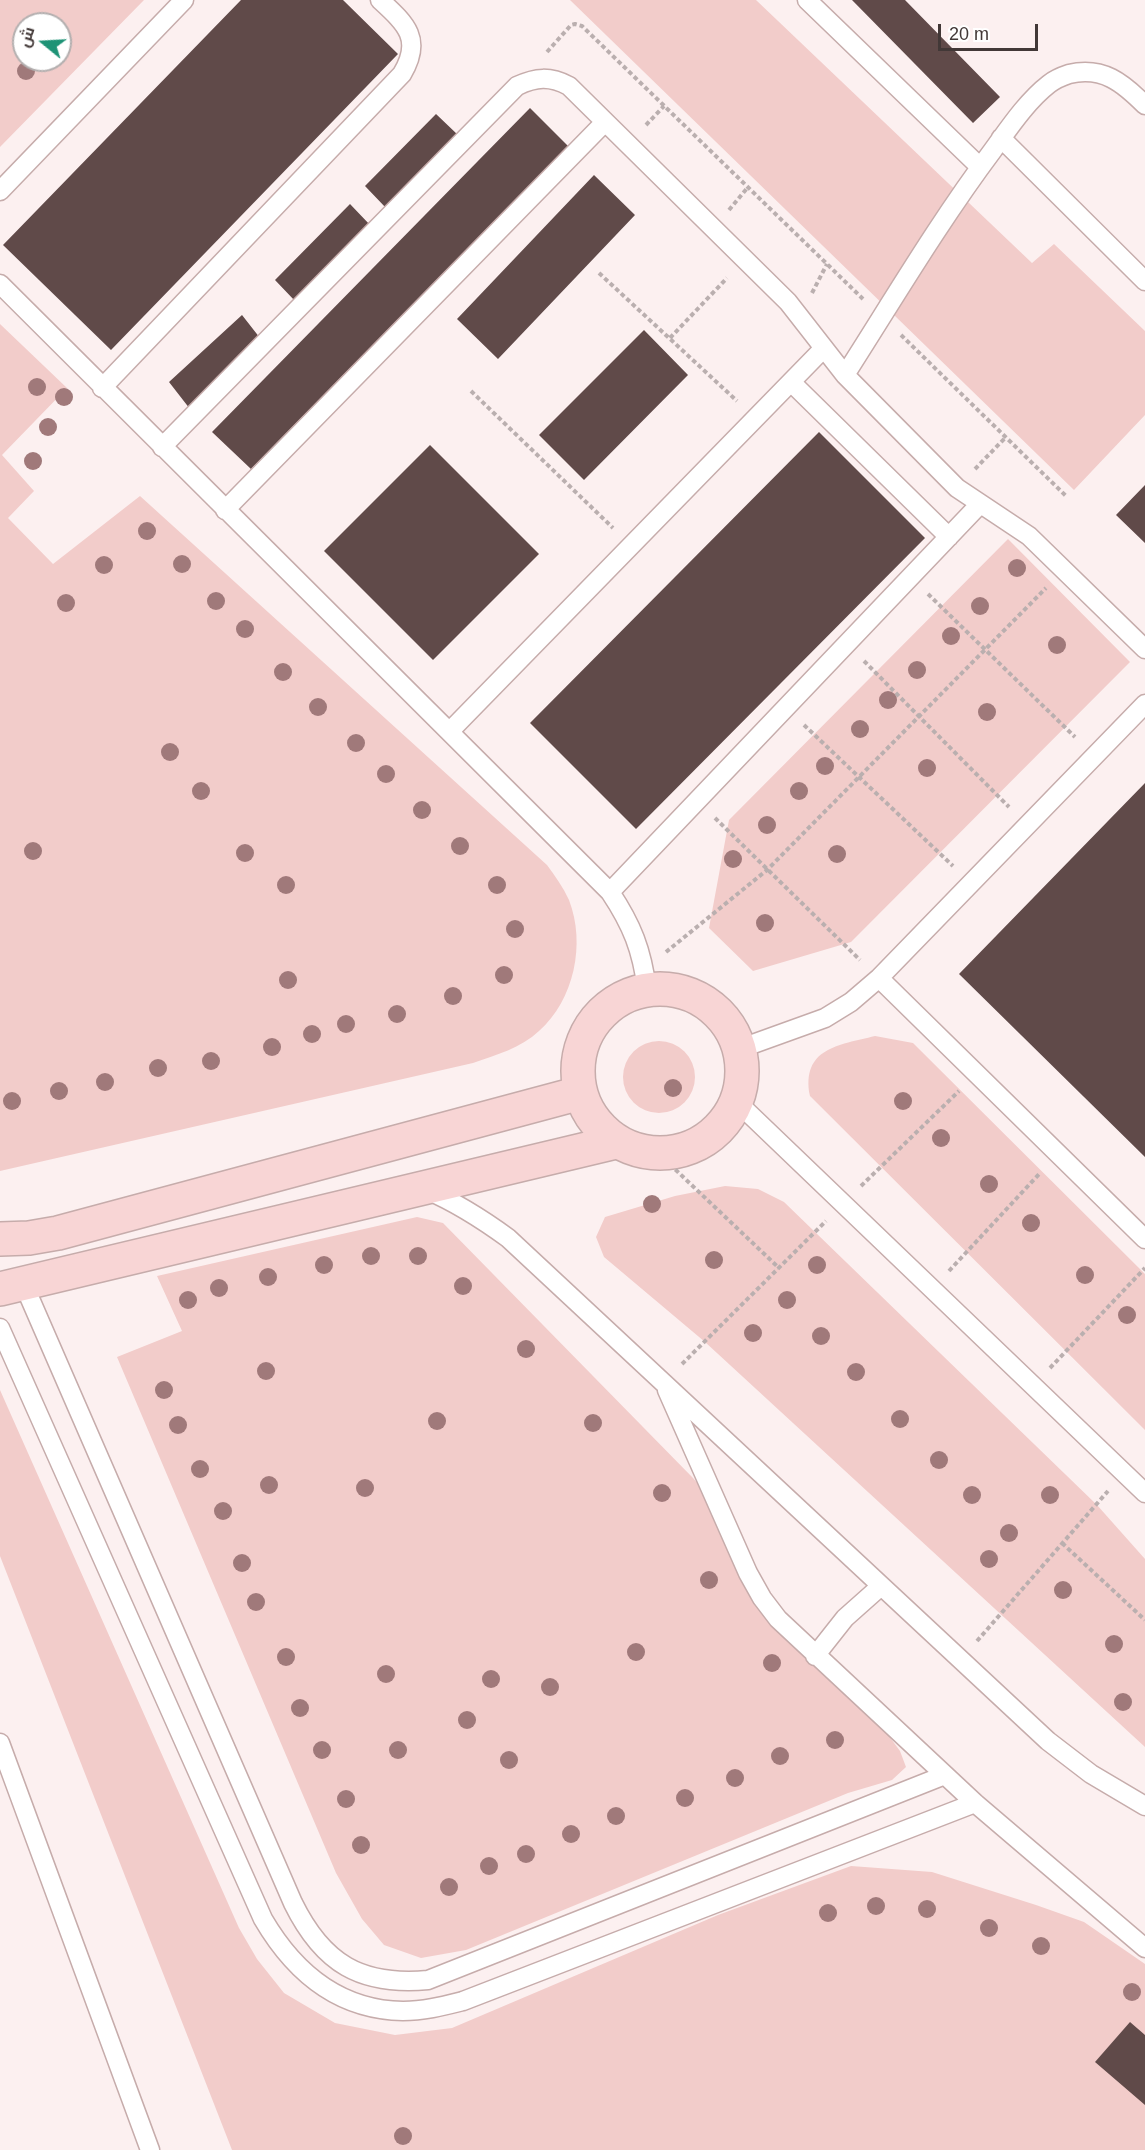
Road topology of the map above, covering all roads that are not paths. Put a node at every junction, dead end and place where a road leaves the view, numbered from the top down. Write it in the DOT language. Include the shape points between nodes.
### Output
graph roads {
  1 [pos="184,0"];
  2 [pos="380,0"];
  3 [pos="807,0"];
  4 [pos="1145,105"];
  5 [pos="605,122"];
  6 [pos="1001,138"];
  7 [pos="980,167"];
  8 [pos="0,191"];
  9 [pos="1145,280"];
  10 [pos="0,284"];
  11 [pos="823,349"];
  12 [pos="845,375"];
  13 [pos="791,382"];
  14 [pos="102,388"];
  15 [pos="162,447"];
  16 [pos="980,504"];
  17 [pos="225,510"];
  18 [pos="949,537"];
  19 [pos="1145,649"];
  20 [pos="1145,704"];
  21 [pos="450,731"];
  22 [pos="610,892"];
  23 [pos="879,978"];
  24 [pos="646,980"];
  25 [pos="739,1049"];
  26 [pos="580,1093"];
  27 [pos="736,1101"];
  28 [pos="616,1142"];
  29 [pos="423,1188"];
  30 [pos="0,1239"];
  31 [pos="1145,1239"];
  32 [pos="12,1287"];
  33 [pos="0,1328"];
  34 [pos="663,1383"];
  35 [pos="1145,1493"];
  36 [pos="881,1586"];
  37 [pos="815,1656"];
  38 [pos="0,1743"];
  39 [pos="945,1775"];
  40 [pos="1143,1802"];
  41 [pos="975,1803"];
  42 [pos="1145,1948"];
  43 [pos="361,1974"];
  44 [pos="344,1998"];
  45 [pos="150,2150"];
  1 -- 8 [label="lane"];
  2 -- 14 [label="lane" via="409,31 410,61 402,74"];
  3 -- 7 [label="lane"];
  4 -- 6 [label="lane" via="1125,85 1107,75 1068,74 1035,97"];
  5 -- 11 [label="lane" via="800,316"];
  5 -- 15 [label="lane" via="569,86 557,80 543,78 517,86"];
  5 -- 17 [label="lane"];
  6 -- 7 [label="lane"];
  6 -- 9 [label="lane"];
  7 -- 12 [label="lane"];
  10 -- 14 [label="lane"];
  11 -- 12 [label="lane"];
  11 -- 13 [label="lane"];
  12 -- 16 [label="lane" via="957,489"];
  13 -- 18 [label="lane"];
  13 -- 21 [label="lane"];
  14 -- 15 [label="lane"];
  15 -- 17 [label="lane"];
  16 -- 18 [label="lane"];
  16 -- 19 [label="lane" via="1029,536"];
  17 -- 21 [label="lane"];
  18 -- 22 [label="lane"];
  20 -- 23 [label="lane"];
  21 -- 22 [label="lane"];
  22 -- 24 [label="lane" via="638,942"];
  23 -- 25 [label="lane" via="825,1018"];
  23 -- 31 [label="lane"];
  24 -- 25 [label="street" via="705,1001 720,1014"];
  24 -- 26 [label="street" via="605,1009 590,1026 577,1070"];
  25 -- 27 [label="street" via="742,1067"];
  26 -- 28 [label="street" via="588,1112"];
  26 -- 30 [label="street" via="58,1233"];
  27 -- 28 [label="street" via="724,1123 705,1140 684,1150 659,1154 637,1151"];
  27 -- 35 [label="lane"];
  28 -- 29 [label="street"];
  29 -- 32 [label="street"];
  29 -- 34 [label="lane" via="453,1201 508,1238"];
  32 -- 43 [label="lane" via="292,1903 319,1946"];
  33 -- 44 [label="lane" via="263,1920 297,1967"];
  34 -- 36 [label="lane"];
  34 -- 37 [label="lane" via="748,1573 778,1619"];
  36 -- 37 [label="lane" via="845,1618"];
  36 -- 40 [label="lane" via="1048,1741 1091,1774"];
  37 -- 39 [label="lane"];
  38 -- 45 [label="lane"];
  39 -- 41 [label="lane"];
  39 -- 43 [label="lane" via="428,1980 405,1982"];
  41 -- 42 [label="lane"];
  41 -- 44 [label="lane" via="462,2001 403,2011"];
  43 -- 44 [label="lane"];
}
